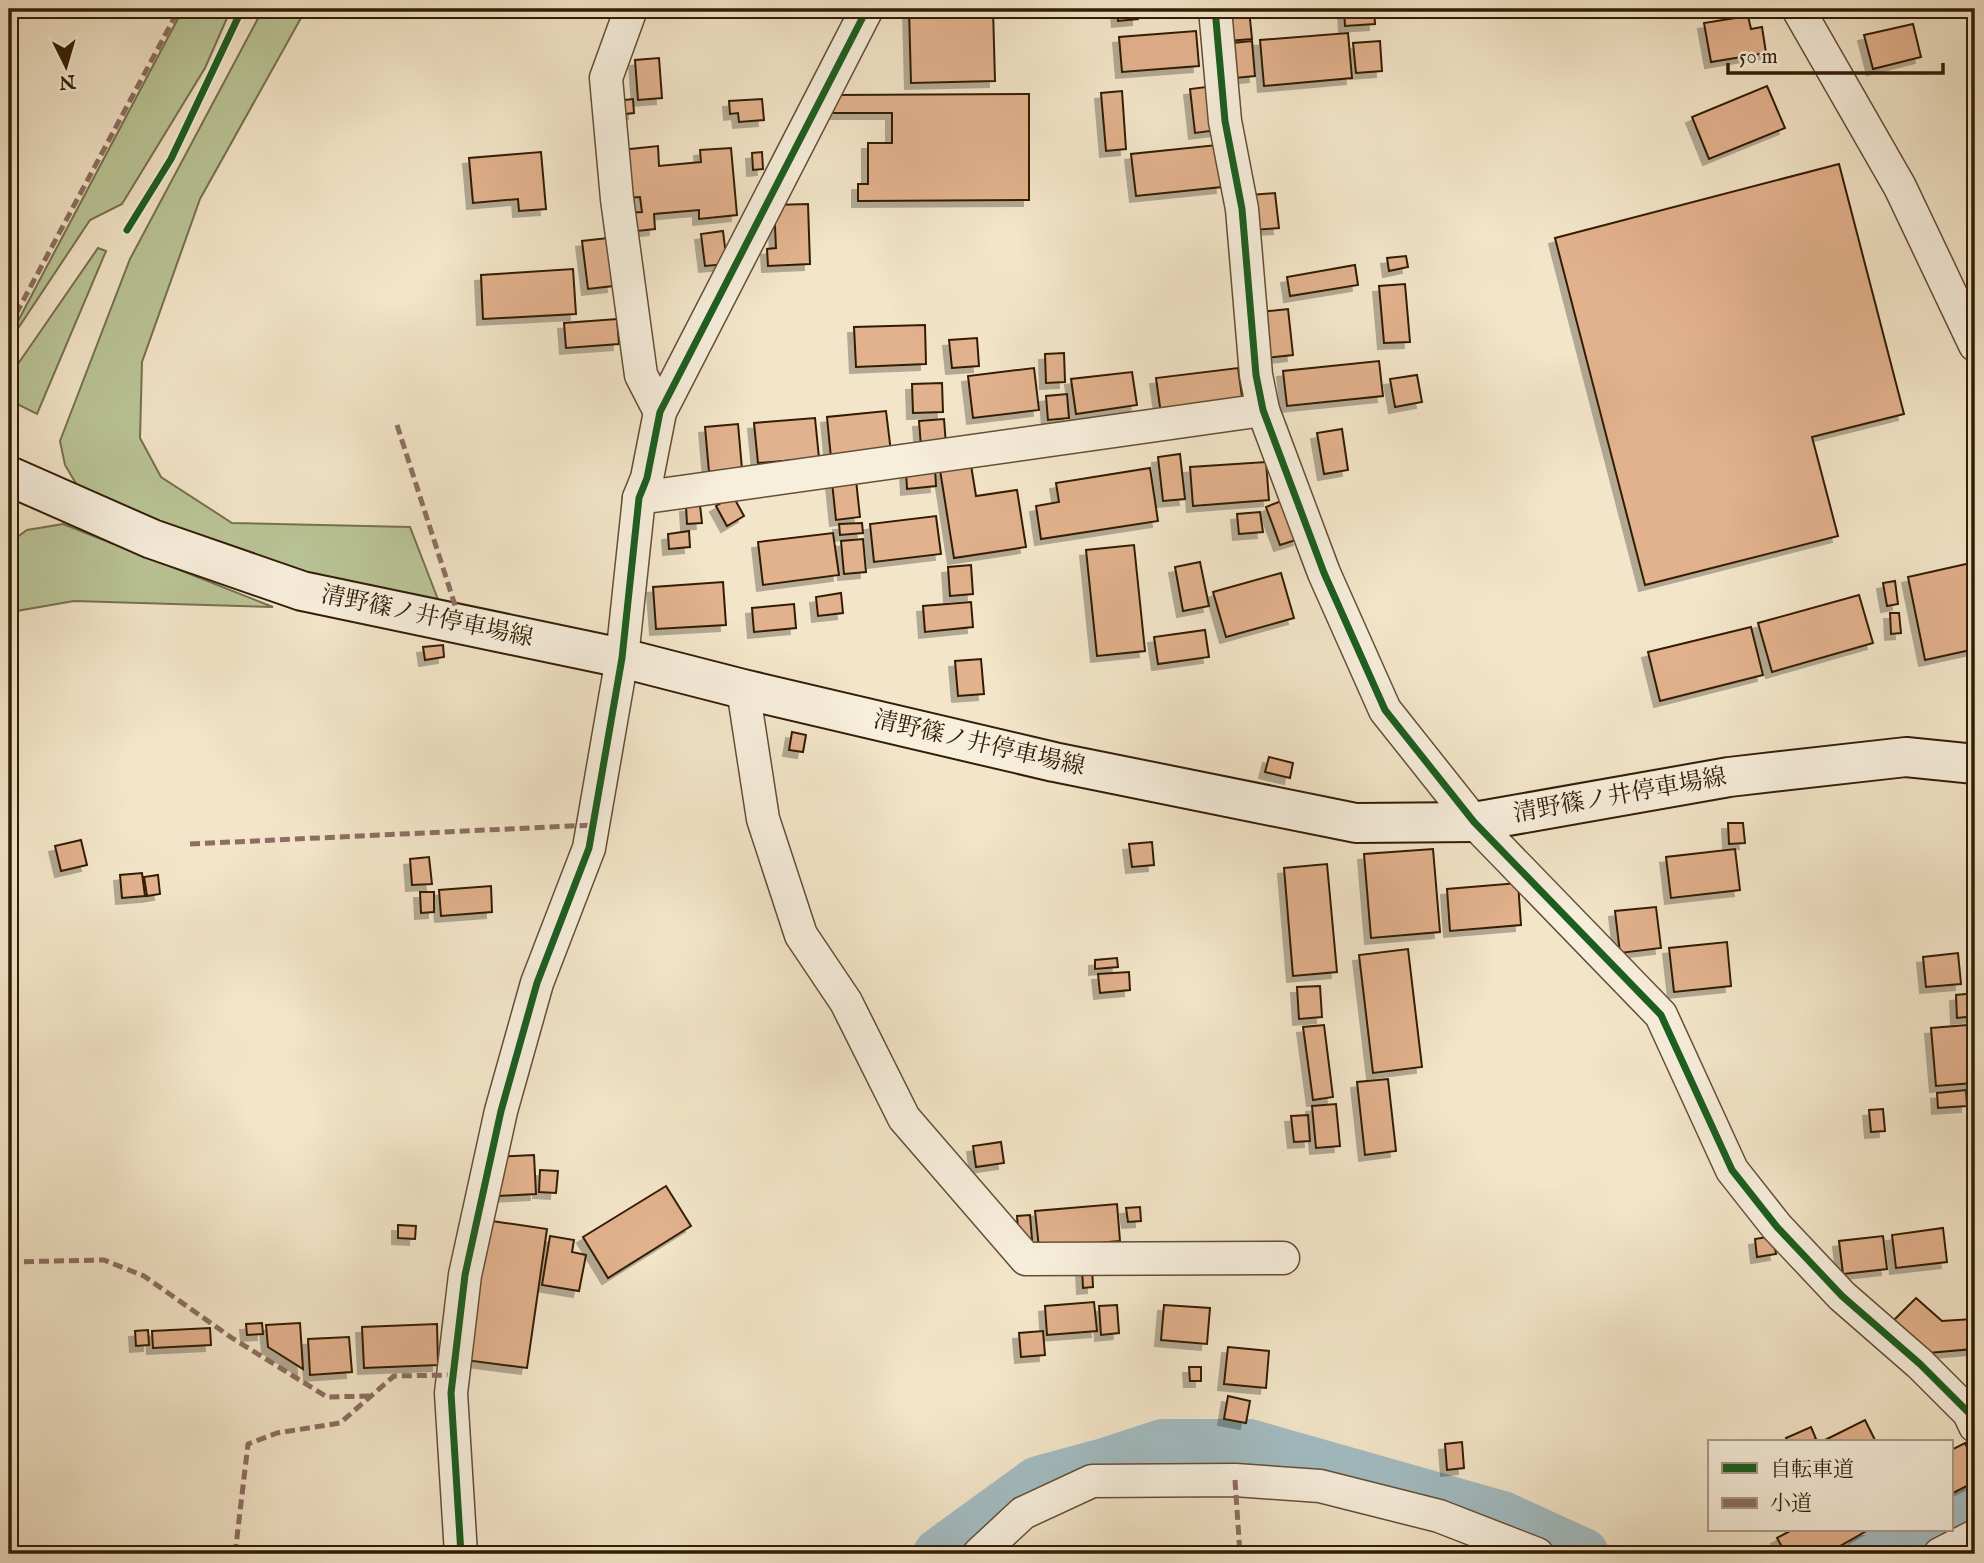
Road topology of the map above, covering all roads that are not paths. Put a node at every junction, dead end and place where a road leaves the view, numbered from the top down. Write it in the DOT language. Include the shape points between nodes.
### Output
graph roads {
  1 [pos="631,9"];
  2 [pos="867,9"];
  3 [pos="1215,9"];
  4 [pos="1798,9"];
  5 [pos="1975,345"];
  6 [pos="1263,410"];
  7 [pos="660,412"];
  8 [pos="9,476"];
  9 [pos="639,498"];
  10 [pos="622,658"];
  11 [pos="743,689"];
  12 [pos="1975,764"];
  13 [pos="1474,822"];
  14 [pos="1283,1258"];
  15 [pos="1973,1411"];
  16 [pos="1975,1536"];
  17 [pos="461,1554"];
  18 [pos="979,1554"];
  19 [pos="1537,1554"];
  20 [pos="1940,1554"];
  1 -- 7 [label="street" via="606,78 640,375"];
  2 -- 7 [label="street"];
  3 -- 6 [label="street"];
  4 -- 5 [label="street" via="1900,187"];
  6 -- 9 [label="street"];
  6 -- 13 [label="street" via="1324,573 1385,710"];
  7 -- 9 [label="street"];
  8 -- 10 [label="main road, 清野篠ノ井停車場線" via="152,539 302,591"];
  9 -- 10 [label="street"];
  10 -- 11 [label="main road, 清野篠ノ井停車場線"];
  10 -- 17 [label="street" via="589,848 537,983 501,1111 465,1275 451,1393"];
  11 -- 13 [label="main road, 清野篠ノ井停車場線" via="1054,762 1356,823"];
  11 -- 14 [label="street" via="763,819 801,935 846,1002 904,1118 1026,1259"];
  12 -- 13 [label="main road, 清野篠ノ井停車場線" via="1906,757 1729,777"];
  13 -- 15 [label="street" via="1661,1016 1732,1170 1777,1227 1843,1296"];
  16 -- 20 [label="street"];
  18 -- 19 [label="street" via="1023,1513 1092,1481 1235,1480 1320,1486 1439,1516"];
}
